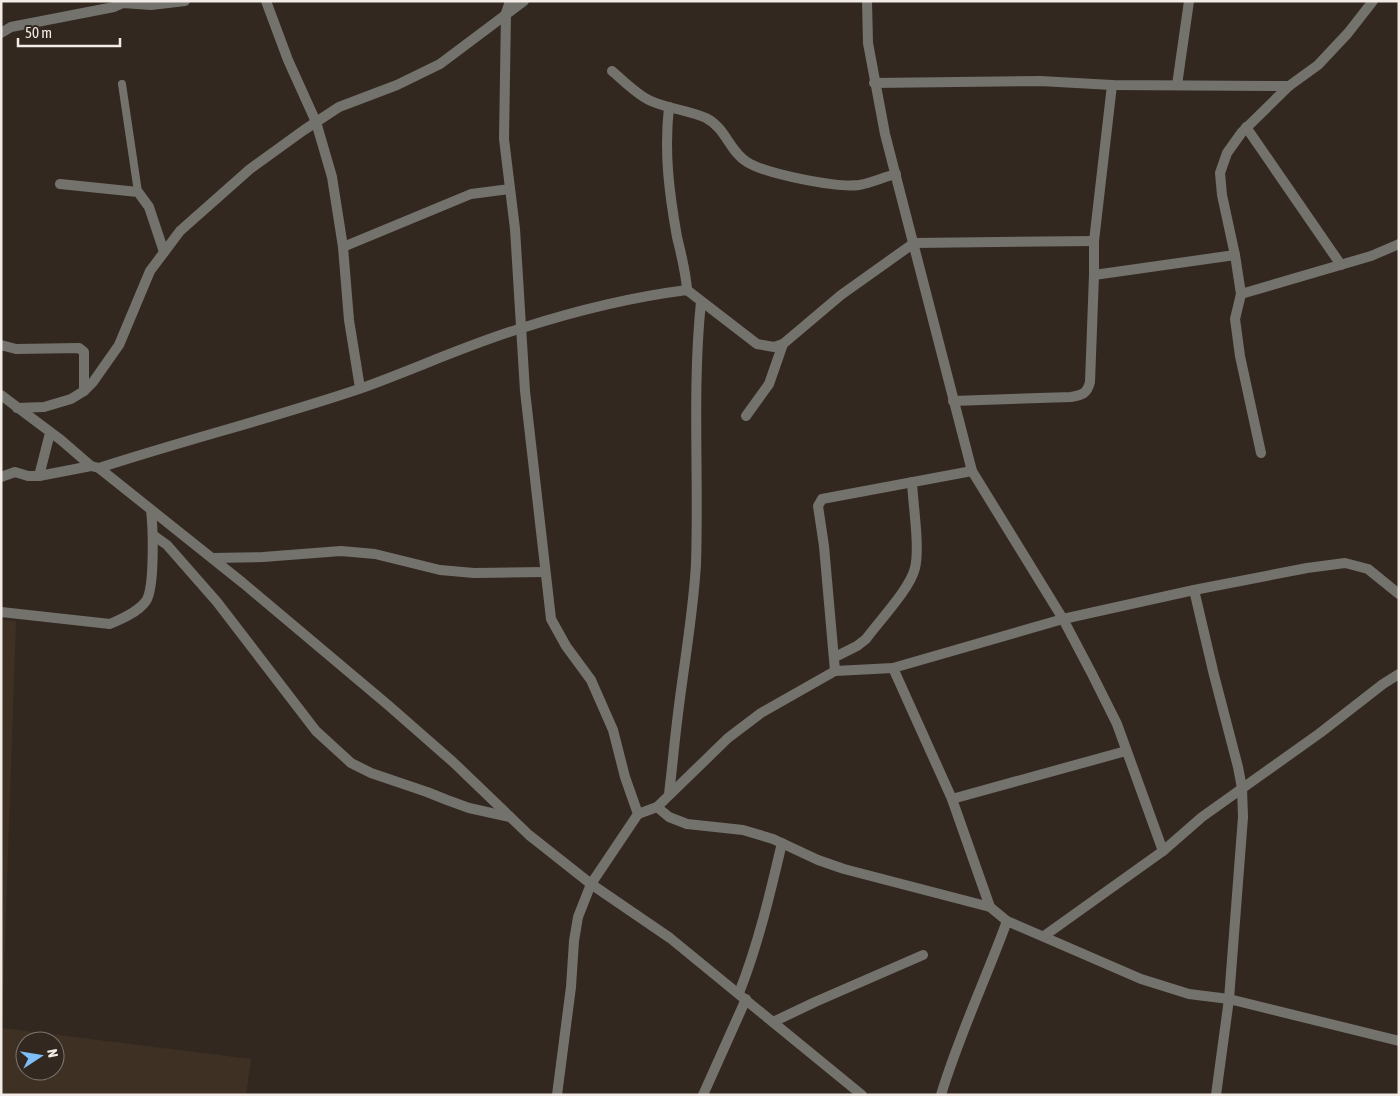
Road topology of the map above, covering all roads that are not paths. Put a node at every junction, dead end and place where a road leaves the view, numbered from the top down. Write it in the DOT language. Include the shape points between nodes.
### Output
graph roads {
  1 [pos="185,1"];
  2 [pos="266,1"];
  3 [pos="510,1"];
  4 [pos="524,1"];
  5 [pos="867,1"];
  6 [pos="1189,1"];
  7 [pos="1373,1"];
  8 [pos="124,2"];
  9 [pos="506,13"];
  10 [pos="1,33"];
  11 [pos="612,71"];
  12 [pos="874,83"];
  13 [pos="122,84"];
  14 [pos="1112,85"];
  15 [pos="1178,85"];
  16 [pos="1289,86"];
  17 [pos="669,107"];
  18 [pos="316,122"];
  19 [pos="1246,127"];
  20 [pos="896,174"];
  21 [pos="60,184"];
  22 [pos="510,189"];
  23 [pos="138,192"];
  24 [pos="1094,242"];
  25 [pos="914,243"];
  26 [pos="1399,244"];
  27 [pos="343,247"];
  28 [pos="164,252"];
  29 [pos="1235,255"];
  30 [pos="1341,264"];
  31 [pos="1094,275"];
  32 [pos="687,290"];
  33 [pos="1241,294"];
  34 [pos="701,302"];
  35 [pos="521,328"];
  36 [pos="783,344"];
  37 [pos="1,345"];
  38 [pos="360,388"];
  39 [pos="84,391"];
  40 [pos="1,395"];
  41 [pos="953,401"];
  42 [pos="16,408"];
  43 [pos="746,416"];
  44 [pos="50,433"];
  45 [pos="1261,453"];
  46 [pos="95,467"];
  47 [pos="972,471"];
  48 [pos="39,476"];
  49 [pos="1,477"];
  50 [pos="912,482"];
  51 [pos="151,510"];
  52 [pos="153,535"];
  53 [pos="212,558"];
  54 [pos="545,572"];
  55 [pos="1194,590"];
  56 [pos="1399,594"];
  57 [pos="1,612"];
  58 [pos="1063,619"];
  59 [pos="835,656"];
  60 [pos="893,668"];
  61 [pos="835,671"];
  62 [pos="1399,674"];
  63 [pos="1126,751"];
  64 [pos="1242,788"];
  65 [pos="670,794"];
  66 [pos="952,799"];
  67 [pos="657,807"];
  68 [pos="638,814"];
  69 [pos="511,818"];
  70 [pos="782,843"];
  71 [pos="1163,851"];
  72 [pos="591,884"];
  73 [pos="990,907"];
  74 [pos="1008,921"];
  75 [pos="1044,936"];
  76 [pos="923,955"];
  77 [pos="742,996"];
  78 [pos="1229,999"];
  79 [pos="773,1022"];
  80 [pos="1399,1041"];
  81 [pos="557,1095"];
  82 [pos="703,1095"];
  83 [pos="862,1095"];
  84 [pos="941,1095"];
  85 [pos="1216,1095"];
  1 -- 8 [label="street" via="152,5"];
  2 -- 18 [label="street"];
  3 -- 9 [label="street"];
  4 -- 9 [label="street"];
  5 -- 12 [label="street" via="868,43"];
  6 -- 15 [label="street"];
  7 -- 16 [label="street" via="1318,65"];
  8 -- 10 [label="street" via="11,27"];
  9 -- 18 [label="street" via="440,64 339,108"];
  9 -- 22 [label="street" via="504,138"];
  11 -- 17 [label="street" via="650,101"];
  12 -- 14 [label="street" via="1040,81"];
  12 -- 20 [label="street"];
  13 -- 23 [label="lane"];
  14 -- 15 [label="street"];
  14 -- 24 [label="street"];
  15 -- 16 [label="street"];
  16 -- 19 [label="street"];
  17 -- 20 [label="street" via="708,119 748,163 778,173 818,183 858,185"];
  17 -- 32 [label="street" via="667,164"];
  18 -- 27 [label="street" via="332,177"];
  18 -- 28 [label="street" via="250,169 180,231"];
  19 -- 29 [label="street" via="1227,153 1220,173"];
  19 -- 30 [label="street"];
  20 -- 25 [label="street"];
  21 -- 23 [label="street"];
  22 -- 27 [label="street" via="471,194"];
  22 -- 35 [label="street"];
  23 -- 28 [label="street" via="149,207"];
  24 -- 25 [label="street"];
  24 -- 31 [label="street"];
  25 -- 36 [label="street" via="841,295"];
  25 -- 41 [label="street"];
  26 -- 30 [label="street"];
  27 -- 38 [label="street" via="349,320"];
  28 -- 39 [label="street" via="150,271 119,345"];
  29 -- 31 [label="street"];
  29 -- 33 [label="street"];
  30 -- 33 [label="street"];
  31 -- 41 [label="street" via="1088,391 1071,397"];
  32 -- 34 [label="street"];
  32 -- 35 [label="street" via="655,294"];
  33 -- 45 [label="street" via="1235,319"];
  34 -- 36 [label="street" via="757,344 774,347"];
  34 -- 65 [label="street" via="696,365 696,565"];
  35 -- 38 [label="street"];
  35 -- 54 [label="street"];
  36 -- 43 [label="street" via="769,384"];
  37 -- 39 [label="street" via="16,349 79,348 84,352"];
  38 -- 46 [label="street" via="265,420"];
  39 -- 42 [label="street" via="71,399 44,407"];
  40 -- 42 [label="street"];
  41 -- 47 [label="street"];
  42 -- 44 [label="street"];
  44 -- 46 [label="street"];
  44 -- 48 [label="street"];
  46 -- 48 [label="street"];
  46 -- 51 [label="street"];
  47 -- 50 [label="street"];
  47 -- 58 [label="street"];
  48 -- 49 [label="street" via="15,472"];
  50 -- 59 [label="street" via="914,570 866,639"];
  50 -- 59 [label="street" via="822,499 818,506"];
  51 -- 52 [label="street"];
  51 -- 53 [label="street"];
  52 -- 57 [label="street" via="151,578 146,601 126,618 110,624"];
  52 -- 69 [label="street" via="167,545 217,602 316,731 351,764 462,806"];
  53 -- 54 [label="street" via="341,551 375,554 440,570"];
  53 -- 69 [label="street" via="388,705"];
  54 -- 68 [label="street" via="552,619 566,646 591,680 613,730"];
  55 -- 56 [label="street" via="1345,563 1368,569"];
  55 -- 58 [label="street"];
  55 -- 64 [label="street"];
  58 -- 60 [label="street"];
  58 -- 63 [label="street" via="1117,724"];
  59 -- 61 [label="street"];
  60 -- 61 [label="street"];
  60 -- 66 [label="street"];
  61 -- 65 [label="street" via="761,713 728,738"];
  62 -- 64 [label="street"];
  63 -- 66 [label="street"];
  63 -- 71 [label="street"];
  64 -- 71 [label="street"];
  64 -- 78 [label="street" via="1243,817"];
  65 -- 67 [label="street"];
  66 -- 73 [label="street"];
  67 -- 68 [label="street"];
  67 -- 70 [label="street" via="669,817 687,824 743,830"];
  68 -- 72 [label="street"];
  69 -- 72 [label="street"];
  70 -- 73 [label="street" via="844,869"];
  70 -- 77 [label="street"];
  71 -- 75 [label="street"];
  72 -- 77 [label="street" via="670,938"];
  72 -- 81 [label="street" via="576,925"];
  73 -- 74 [label="street"];
  74 -- 75 [label="street"];
  74 -- 84 [label="street" via="954,1052"];
  75 -- 78 [label="street" via="1140,979 1189,994"];
  76 -- 79 [label="street"];
  77 -- 79 [label="street"];
  77 -- 82 [label="street"];
  78 -- 80 [label="street"];
  78 -- 85 [label="street"];
  79 -- 83 [label="street"];
}
